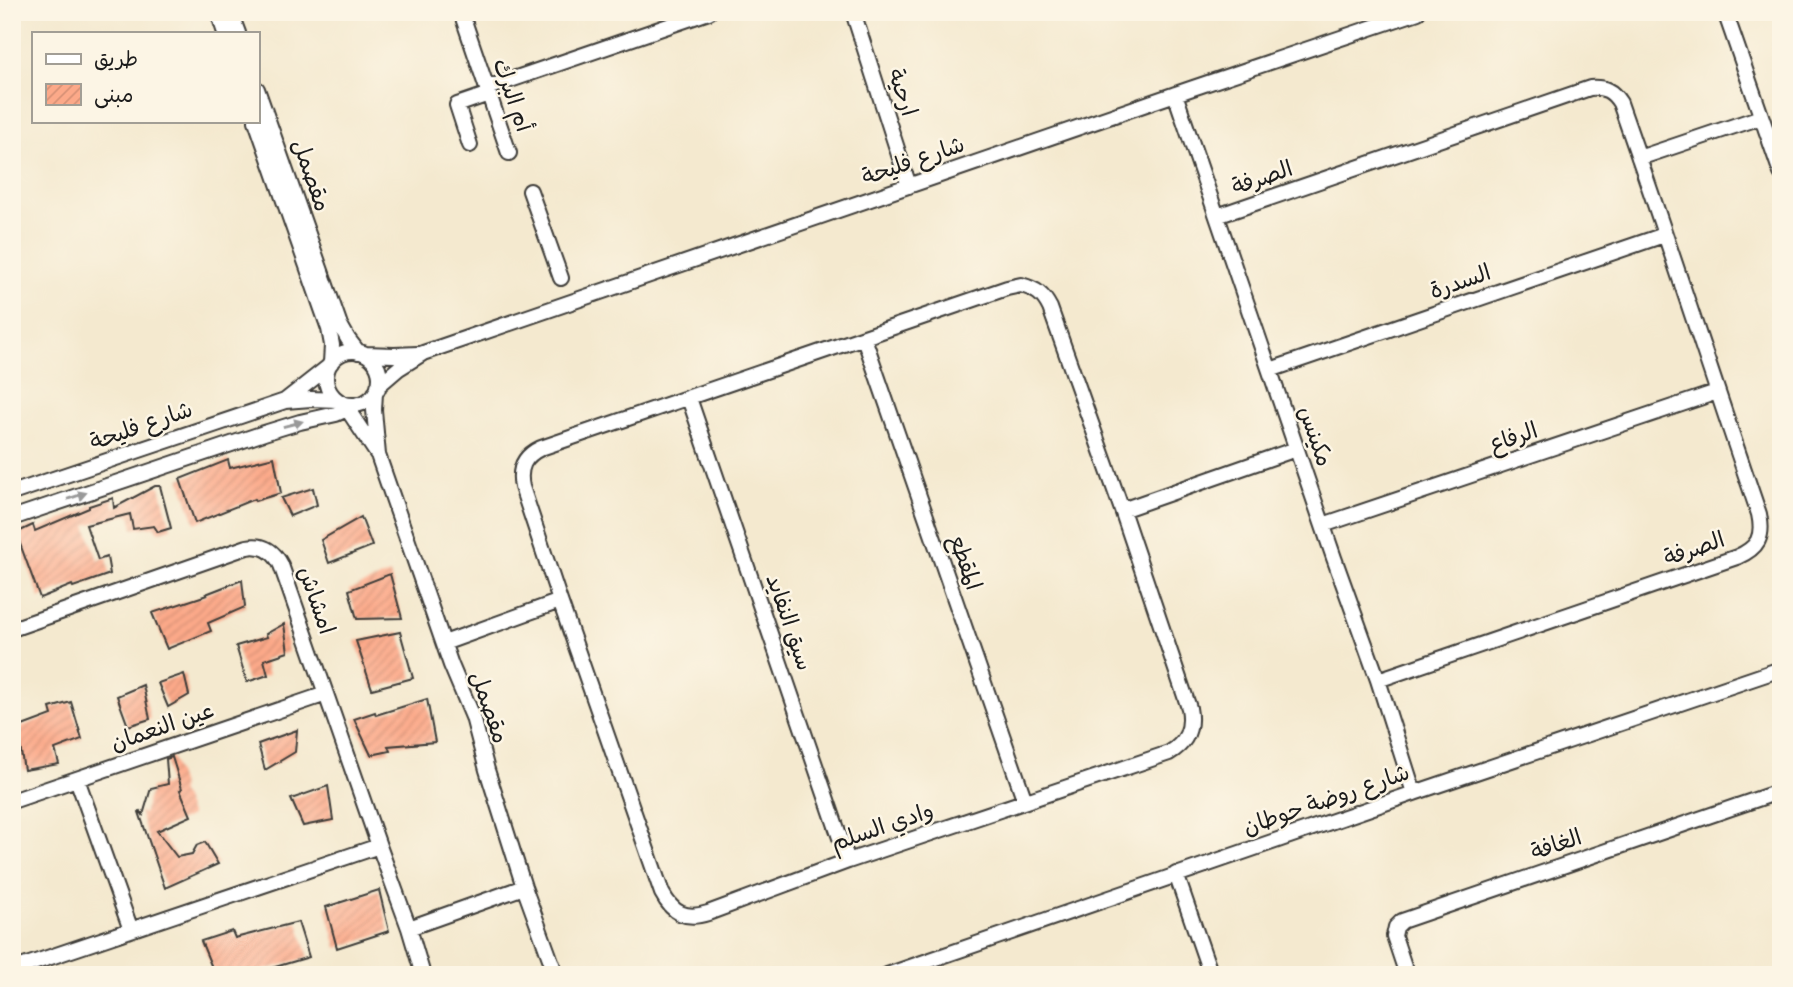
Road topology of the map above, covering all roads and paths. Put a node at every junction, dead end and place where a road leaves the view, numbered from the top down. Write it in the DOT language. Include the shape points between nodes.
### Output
graph roads {
  1 [pos="218,12"];
  2 [pos="230,12"];
  3 [pos="461,12"];
  4 [pos="709,12"];
  5 [pos="853,12"];
  6 [pos="1418,12"];
  7 [pos="1725,12"];
  8 [pos="225,32"];
  9 [pos="238,32"];
  10 [pos="488,91"];
  11 [pos="1175,94"];
  12 [pos="259,95"];
  13 [pos="1761,117"];
  14 [pos="256,122"];
  15 [pos="470,145"];
  16 [pos="509,153"];
  17 [pos="1639,158"];
  18 [pos="1781,173"];
  19 [pos="909,186"];
  20 [pos="530,191"];
  21 [pos="1217,216"];
  22 [pos="1664,235"];
  23 [pos="561,278"];
  24 [pos="864,338"];
  25 [pos="362,353"];
  26 [pos="423,353"];
  27 [pos="329,365"];
  28 [pos="1270,370"];
  29 [pos="377,390"];
  30 [pos="1717,392"];
  31 [pos="689,398"];
  32 [pos="285,401"];
  33 [pos="347,404"];
  34 [pos="1296,449"];
  35 [pos="378,455"];
  36 [pos="12,493"];
  37 [pos="1122,510"];
  38 [pos="12,518"];
  39 [pos="1323,525"];
  40 [pos="560,601"];
  41 [pos="12,629"];
  42 [pos="444,643"];
  43 [pos="1781,668"];
  44 [pos="1378,680"];
  45 [pos="326,694"];
  46 [pos="77,779"];
  47 [pos="1781,791"];
  48 [pos="1414,793"];
  49 [pos="12,802"];
  50 [pos="1025,802"];
  51 [pos="379,846"];
  52 [pos="848,861"];
  53 [pos="1177,874"];
  54 [pos="524,887"];
  55 [pos="410,928"];
  56 [pos="131,930"];
  57 [pos="12,970"];
  58 [pos="423,975"];
  59 [pos="556,975"];
  60 [pos="887,975"];
  61 [pos="1211,975"];
  62 [pos="1407,975"];
  1 -- 8 [label="street"];
  2 -- 9 [label="street"];
  3 -- 10 [label="street, أم البرك"];
  4 -- 10 [label="street"];
  5 -- 19 [label="street, ارحية"];
  6 -- 11 [label="street, شارع فليحة"];
  7 -- 13 [label="street"];
  10 -- 15 [label="street" via="457,105"];
  10 -- 16 [label="street, أم البرك"];
  11 -- 19 [label="street, شارع فليحة"];
  11 -- 21 [label="street, مكينس"];
  12 -- 25 [label="street, مقصمل" via="340,325"];
  13 -- 17 [label="street"];
  13 -- 18 [label="street"];
  14 -- 27 [label="street, مقصمل" via="329,329"];
  17 -- 21 [label="street, الصرفة" via="1615,95 1608,89 1590,88"];
  17 -- 22 [label="street, الصرفة"];
  19 -- 26 [label="street, شارع فليحة"];
  20 -- 23 [label="street"];
  21 -- 28 [label="street, مكينس"];
  22 -- 28 [label="street, السدرة"];
  22 -- 30 [label="street, الصرفة"];
  24 -- 31 [label="street, وادي السلم"];
  24 -- 37 [label="street, وادي السلم" via="1007,288 1033,288 1050,309"];
  24 -- 50 [label="street, المقطع"];
  25 -- 26 [label="street, شارع فليحة"];
  25 -- 27 [label="street" via="343,353"];
  25 -- 29 [label="street" via="376,365"];
  26 -- 29 [label="street, شارع فليحة"];
  27 -- 32 [label="street, شارع فليحة"];
  27 -- 33 [label="street" via="326,382 331,395"];
  28 -- 34 [label="street, مكينس"];
  29 -- 33 [label="street" via="370,398"];
  29 -- 35 [label="street, مقصمل"];
  30 -- 39 [label="street, الرفاع"];
  30 -- 44 [label="street, الصرفة" via="1762,527 1749,552"];
  31 -- 40 [label="street, وادي السلم" via="541,448 525,459 522,487"];
  31 -- 52 [label="street, سيق النفايد"];
  32 -- 33 [label="street, شارع فليحة"];
  32 -- 36 [label="street, شارع فليحة"];
  33 -- 35 [label="street, مقصمل"];
  38 -- 33 [label="street, one-way"];
  34 -- 37 [label="street"];
  34 -- 39 [label="street, مكينس"];
  35 -- 42 [label="street, مقصمل"];
  37 -- 50 [label="street, وادي السلم" via="1189,708 1189,730 1169,753"];
  39 -- 44 [label="street, مكينس"];
  40 -- 42 [label="street"];
  40 -- 52 [label="street, وادي السلم" via="667,904 697,916"];
  41 -- 45 [label="street, امشاش" via="247,547 264,547 281,565"];
  42 -- 54 [label="street, مقصمل" via="473,717"];
  43 -- 48 [label="street, شارع روضة حوطان"];
  44 -- 48 [label="street, مكينس"];
  45 -- 46 [label="street, عين النعمان"];
  45 -- 51 [label="street, امشاش"];
  46 -- 49 [label="street, عين النعمان"];
  46 -- 56 [label="street"];
  47 -- 62 [label="street, الغافة" via="1402,920 1394,936"];
  48 -- 53 [label="street, شارع روضة حوطان"];
  50 -- 52 [label="street, وادي السلم"];
  51 -- 55 [label="street, امشاش"];
  51 -- 56 [label="street"];
  53 -- 60 [label="street, شارع روضة حوطان"];
  53 -- 61 [label="street"];
  54 -- 55 [label="street"];
  54 -- 59 [label="street, مقصمل"];
  55 -- 58 [label="street, امشاش"];
  56 -- 57 [label="street"];
}
